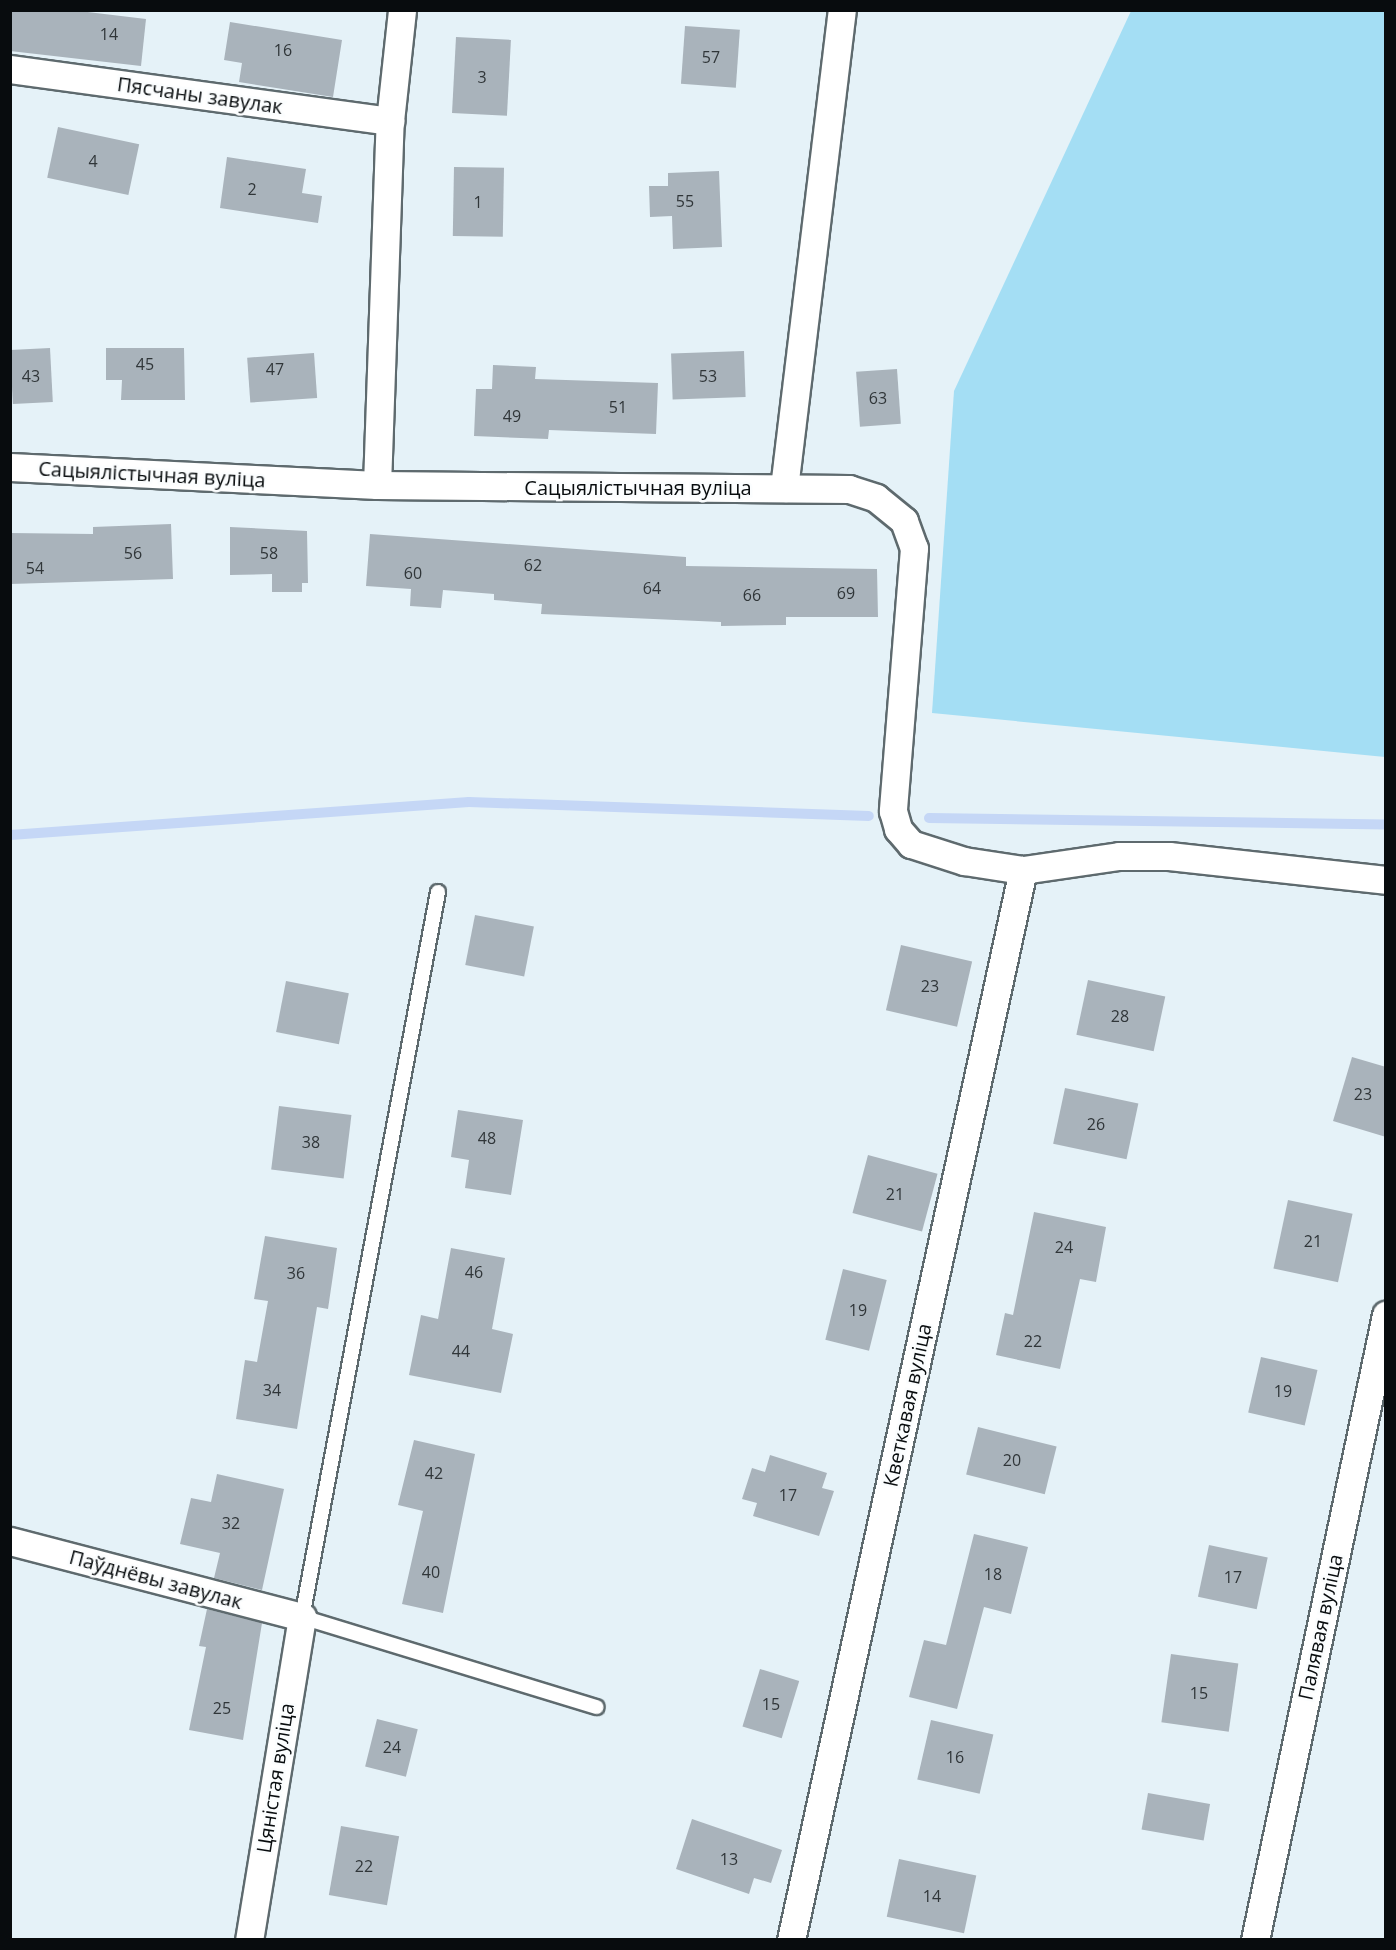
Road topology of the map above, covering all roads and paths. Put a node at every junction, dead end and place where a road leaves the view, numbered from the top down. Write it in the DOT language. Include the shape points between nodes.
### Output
graph roads {
  1 [pos="402,10"];
  2 [pos="842,10"];
  3 [pos="10,69"];
  4 [pos="390,121"];
  5 [pos="10,466"];
  6 [pos="377,485"];
  7 [pos="784,488"];
  8 [pos="1023,870"];
  9 [pos="1386,880"];
  10 [pos="438,892"];
  11 [pos="1386,1315"];
  12 [pos="10,1541"];
  13 [pos="302,1617"];
  14 [pos="597,1707"];
  15 [pos="249,1940"];
  16 [pos="791,1940"];
  17 [pos="1255,1940"];
  1 -- 4 [label="street"];
  2 -- 7 [label="street"];
  3 -- 4 [label="street, Пясчаны завулак"];
  4 -- 6 [label="street"];
  5 -- 6 [label="street, Сацыялістычная вуліца"];
  6 -- 7 [label="street, Сацыялістычная вуліца"];
  7 -- 8 [label="street, Сацыялістычная вуліца" via="849,489 876,498 904,521 914,548 893,811 898,829 911,844 954,858"];
  8 -- 9 [label="street, Сацыялістычная вуліца" via="1119,856 1169,856"];
  8 -- 16 [label="street, Кветкавая вуліца"];
  10 -- 13 [label="lane"];
  11 -- 17 [label="street, Палявая вуліца"];
  12 -- 13 [label="street, Паўднёвы завулак"];
  13 -- 14 [label="lane"];
  13 -- 15 [label="street, Цяністая вуліца"];
}
